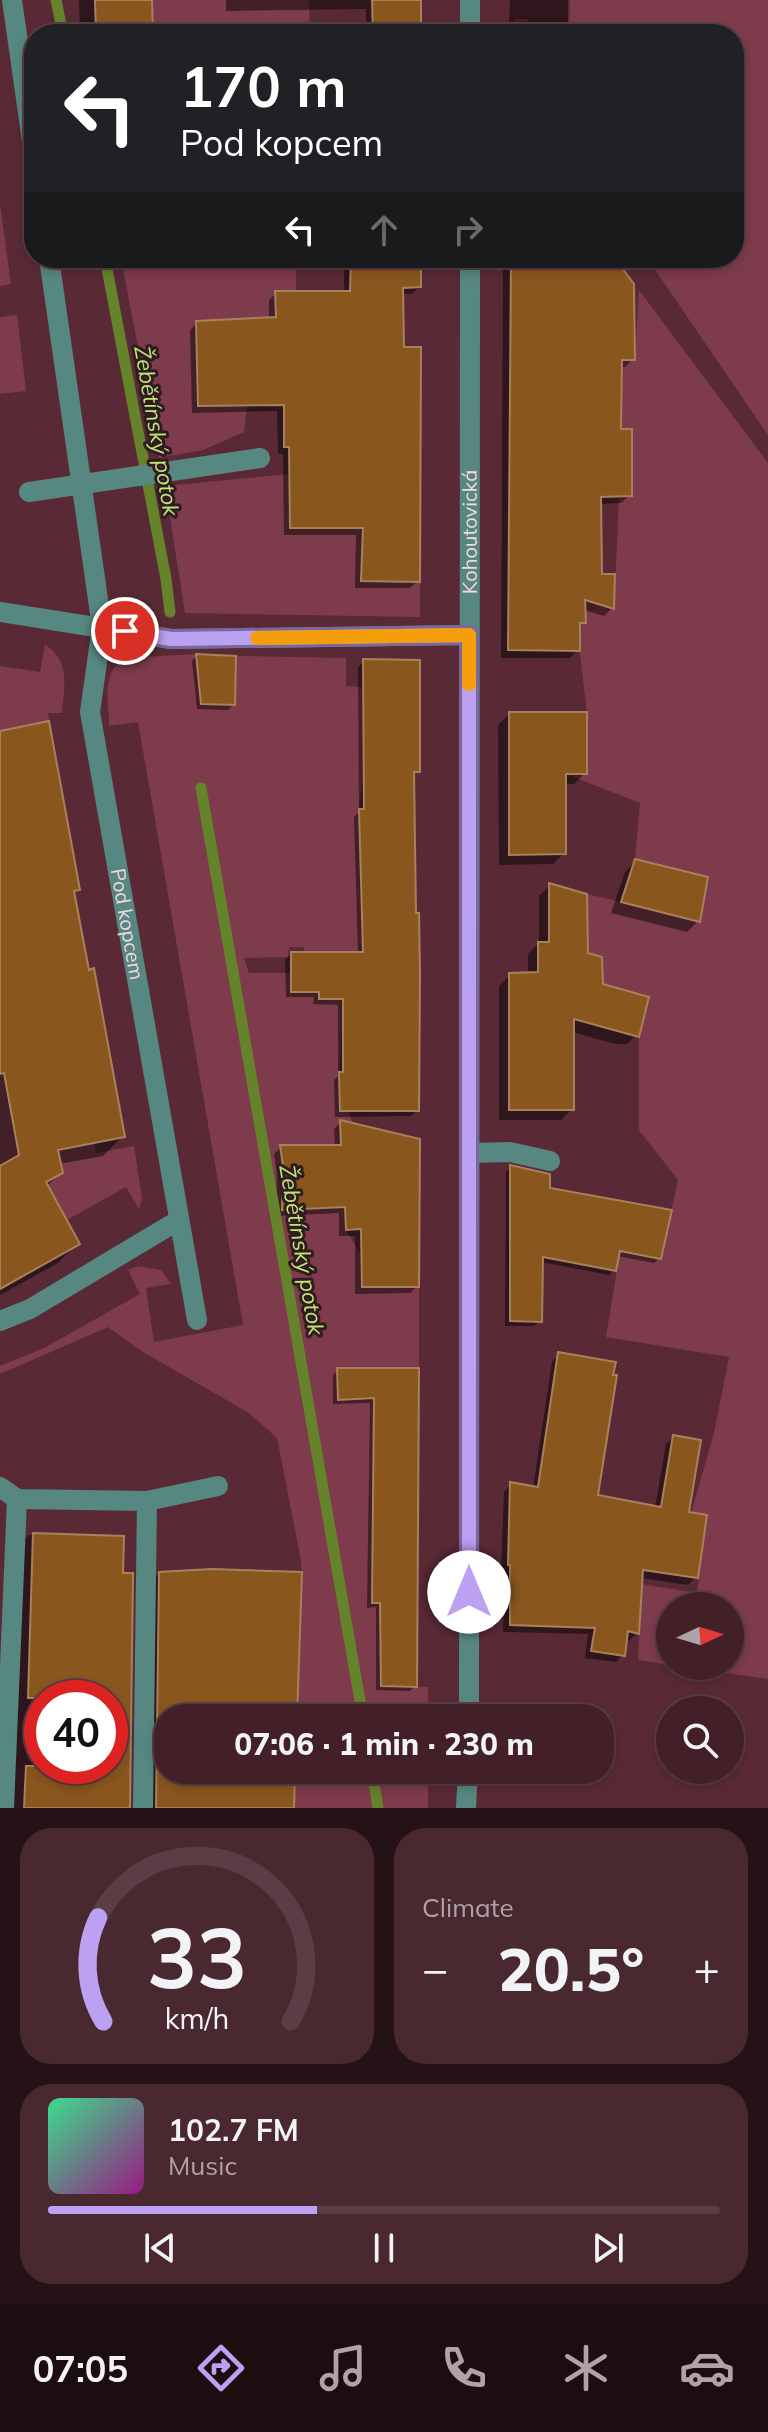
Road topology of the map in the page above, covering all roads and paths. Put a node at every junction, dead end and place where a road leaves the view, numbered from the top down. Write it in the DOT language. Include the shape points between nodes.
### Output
graph roads {
  1 [pos="12,0"];
  2 [pos="470,0"];
  3 [pos="470,24"];
  4 [pos="24,85"];
  5 [pos="50,268"];
  6 [pos="470,268"];
  7 [pos="260,458"];
  8 [pos="81,486"];
  9 [pos="29,492"];
  10 [pos="0,612"];
  11 [pos="102,627"];
  12 [pos="469,635"];
  13 [pos="469,1153"];
  14 [pos="550,1161"];
  15 [pos="179,1220"];
  16 [pos="197,1320"];
  17 [pos="0,1321"];
  18 [pos="218,1486"];
  19 [pos="0,1487"];
  20 [pos="17,1499"];
  21 [pos="147,1501"];
  22 [pos="469,1704"];
  23 [pos="467,1784"];
  24 [pos="4,1808"];
  25 [pos="143,1808"];
  26 [pos="466,1808"];
  1 -- 4 [label="street"];
  2 -- 3 [label="street"];
  5 -- 8 [label="street, Pod kopcem"];
  6 -- 12 [label="street, Kohoutovická"];
  7 -- 8 [label="street"];
  8 -- 9 [label="street"];
  8 -- 11 [label="street, Pod kopcem"];
  10 -- 11 [label="street"];
  11 -- 12 [label="street" via="171,639"];
  11 -- 15 [label="street, Pod kopcem" via="90,712"];
  12 -- 13 [label="street, Kohoutovická"];
  13 -- 14 [label="street" via="510,1152"];
  13 -- 22 [label="street, Kohoutovická"];
  15 -- 16 [label="street, Pod kopcem"];
  15 -- 17 [label="street" via="30,1309"];
  18 -- 21 [label="street"];
  19 -- 20 [label="street"];
  20 -- 21 [label="street"];
  20 -- 24 [label="street"];
  21 -- 25 [label="street"];
  23 -- 26 [label="street"];
}
